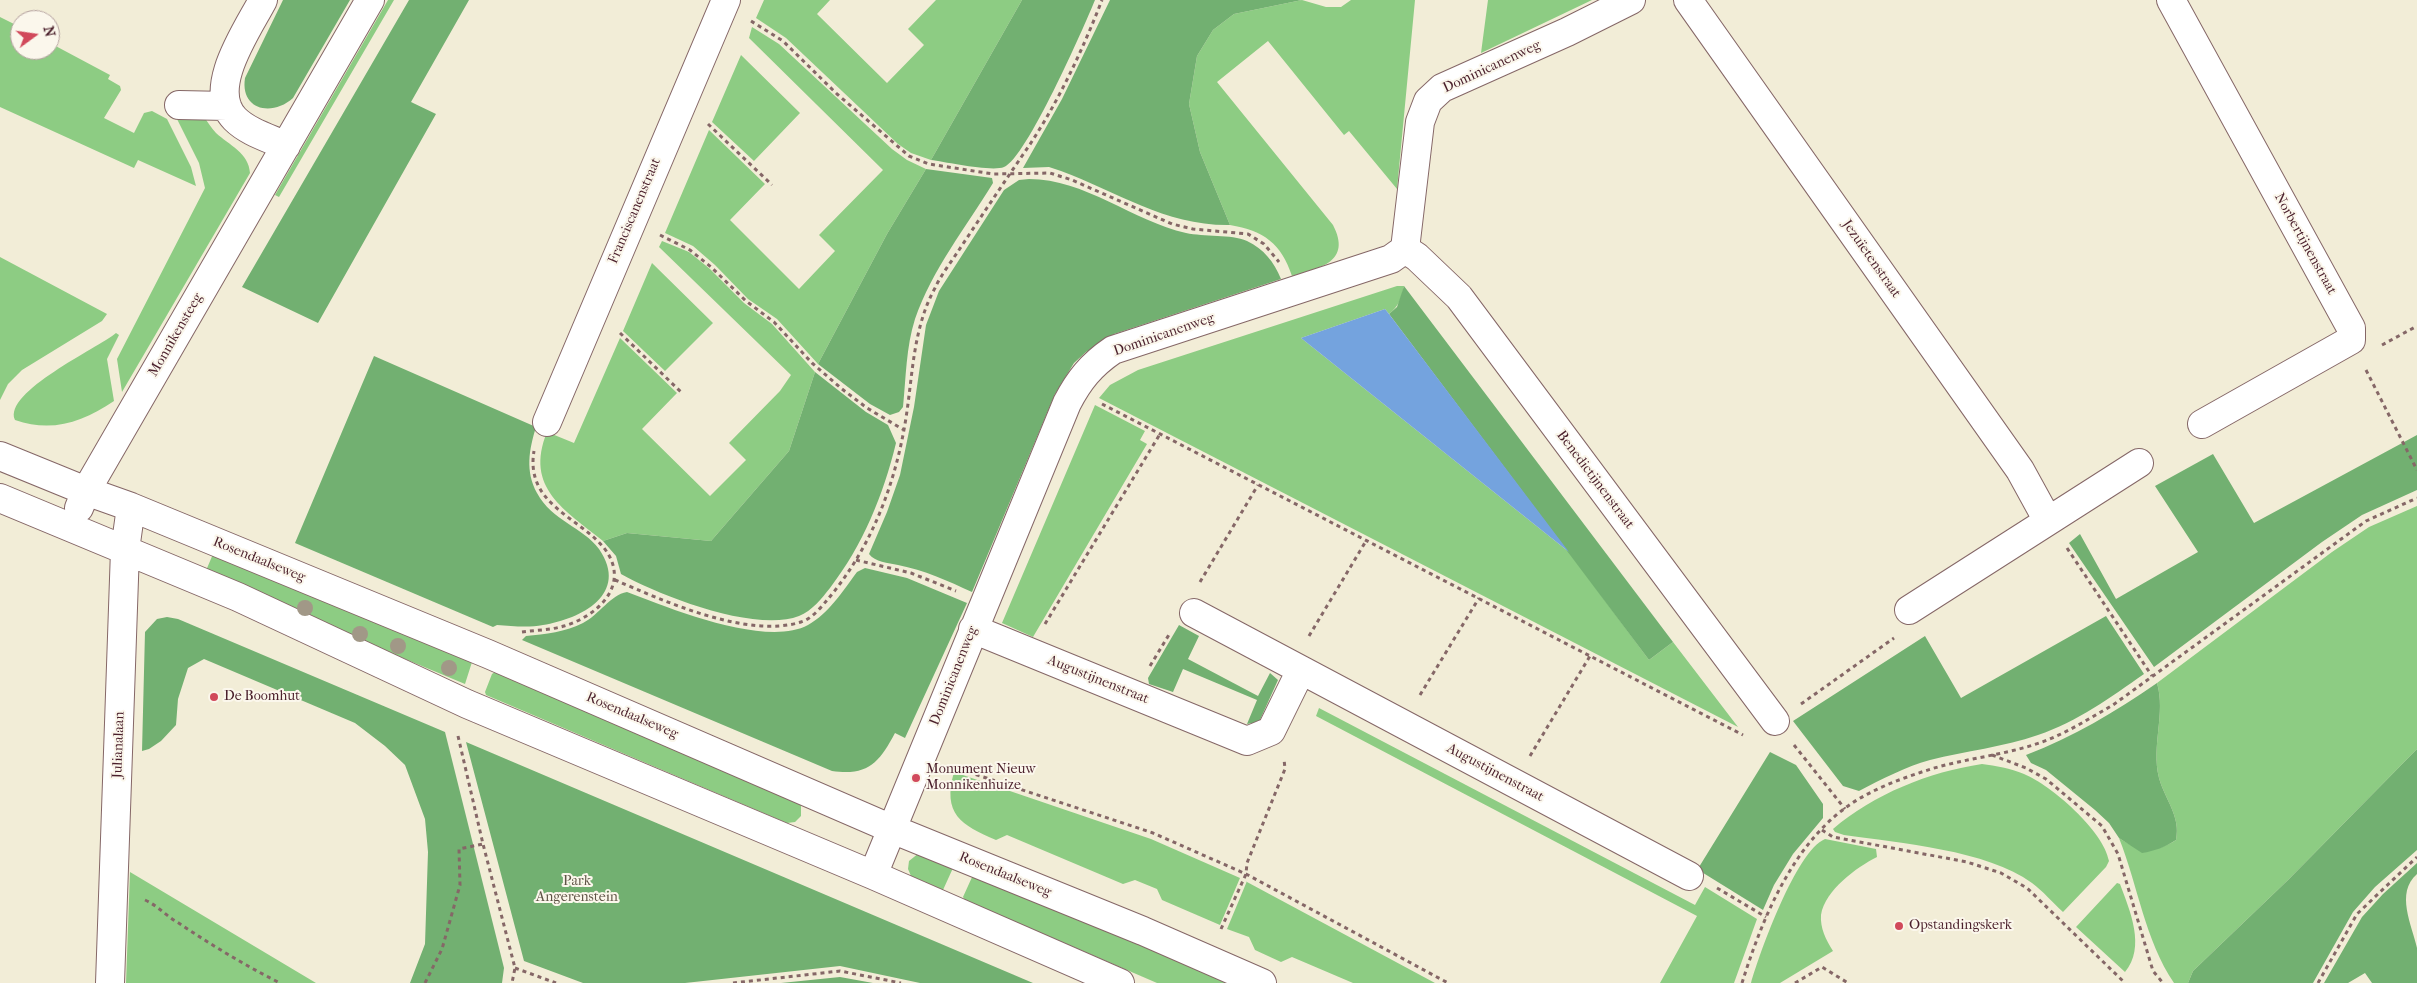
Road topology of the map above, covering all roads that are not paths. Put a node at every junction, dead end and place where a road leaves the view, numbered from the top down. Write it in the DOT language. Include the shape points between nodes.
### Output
graph roads {
  1 [pos="263,0"];
  2 [pos="370,0"];
  3 [pos="1631,0"];
  4 [pos="1688,0"];
  5 [pos="2171,0"];
  6 [pos="724,3"];
  7 [pos="179,105"];
  8 [pos="227,106"];
  9 [pos="286,146"];
  10 [pos="1405,249"];
  11 [pos="546,422"];
  12 [pos="2202,424"];
  13 [pos="0,456"];
  14 [pos="2139,462"];
  15 [pos="86,492"];
  16 [pos="0,498"];
  17 [pos="131,507"];
  18 [pos="2048,521"];
  19 [pos="72,526"];
  20 [pos="125,550"];
  21 [pos="1909,610"];
  22 [pos="1194,613"];
  23 [pos="973,629"];
  24 [pos="1296,668"];
  25 [pos="1775,721"];
  26 [pos="892,829"];
  27 [pos="873,875"];
  28 [pos="1689,876"];
  29 [pos="110,983"];
  30 [pos="1120,983"];
  31 [pos="1262,983"];
  1 -- 8 [label="street" via="229,66 223,86"];
  2 -- 9 [label="street, Monnikensteeg"];
  3 -- 10 [label="street, Dominicanenweg" via="1442,88 1428,101 1420,122"];
  4 -- 18 [label="street, Jezuïetenstraat" via="2020,470"];
  5 -- 12 [label="street, Norbertijnenstraat" via="2351,328 2355,349"];
  6 -- 11 [label="street, Franciscanenstraat"];
  7 -- 8 [label="street"];
  8 -- 9 [label="street" via="234,118"];
  9 -- 15 [label="street, Monnikensteeg"];
  10 -- 23 [label="street, Dominicanenweg" via="1375,265 1114,350 1085,373 1074,389"];
  10 -- 25 [label="street, Benedictijnenstraat" via="1459,297"];
  13 -- 15 [label="street, Rosendaalseweg"];
  14 -- 18 [label="street"];
  15 -- 17 [label="street, Rosendaalseweg"];
  15 -- 19 [label="street, Monnikensteeg"];
  16 -- 19 [label="street"];
  17 -- 20 [label="street, Julianalaan"];
  17 -- 26 [label="street, Rosendaalseweg" via="488,654"];
  18 -- 21 [label="street"];
  19 -- 20 [label="street"];
  20 -- 27 [label="street" via="238,596 467,704"];
  20 -- 29 [label="street, Julianalaan"];
  22 -- 24 [label="street, Augustijnenstraat"];
  23 -- 24 [label="street, Augustijnenstraat" via="1247,741 1271,731"];
  23 -- 26 [label="street, Dominicanenweg"];
  24 -- 28 [label="street, Augustijnenstraat"];
  26 -- 27 [label="street, Dominicanenweg"];
  26 -- 31 [label="street, Rosendaalseweg" via="1144,931"];
  27 -- 30 [label="street"];
}
